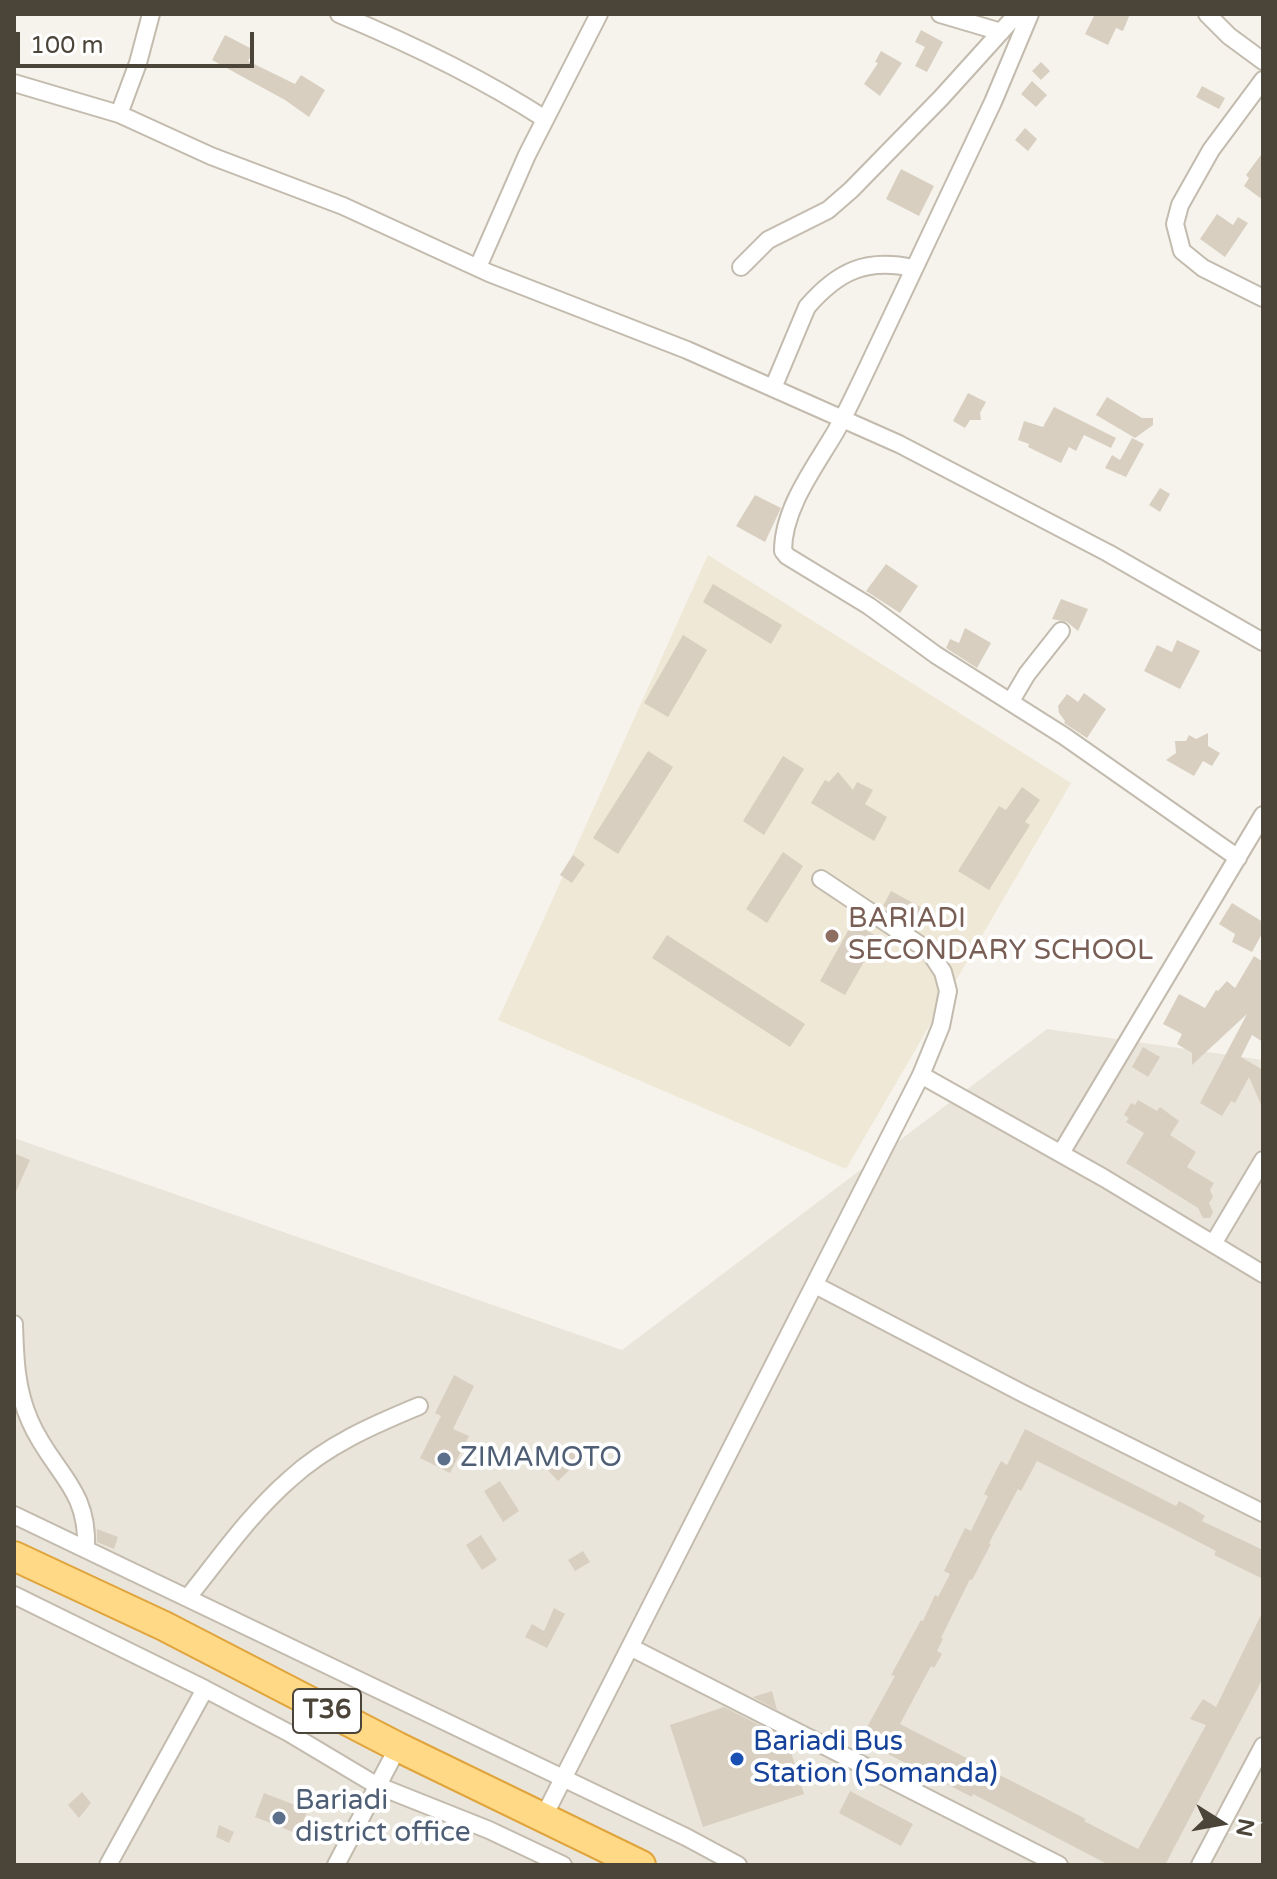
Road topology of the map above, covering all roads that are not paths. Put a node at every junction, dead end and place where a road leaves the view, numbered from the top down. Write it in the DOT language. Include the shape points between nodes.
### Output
graph roads {
  1 [pos="151,14"];
  2 [pos="339,14"];
  3 [pos="599,14"];
  4 [pos="940,14"];
  5 [pos="1017,14"];
  6 [pos="1030,14"];
  7 [pos="1207,14"];
  8 [pos="1001,32"];
  9 [pos="1263,61"];
  10 [pos="1263,80"];
  11 [pos="14,83"];
  12 [pos="119,114"];
  13 [pos="545,119"];
  14 [pos="478,267"];
  15 [pos="741,267"];
  16 [pos="913,268"];
  17 [pos="1263,298"];
  18 [pos="773,388"];
  19 [pos="843,419"];
  20 [pos="1061,631"];
  21 [pos="1263,642"];
  22 [pos="1011,701"];
  23 [pos="1263,815"];
  24 [pos="1238,858"];
  25 [pos="821,879"];
  26 [pos="921,1075"];
  27 [pos="1061,1153"];
  28 [pos="1263,1160"];
  29 [pos="1213,1244"];
  30 [pos="1263,1274"];
  31 [pos="815,1285"];
  32 [pos="14,1324"];
  33 [pos="419,1406"];
  34 [pos="1263,1513"];
  35 [pos="14,1515"];
  36 [pos="86,1549"];
  37 [pos="14,1556"];
  38 [pos="14,1595"];
  39 [pos="189,1596"];
  40 [pos="630,1647"];
  41 [pos="205,1689"];
  42 [pos="1263,1746"];
  43 [pos="398,1747"];
  44 [pos="564,1778"];
  45 [pos="376,1785"];
  46 [pos="544,1816"];
  47 [pos="108,1865"];
  48 [pos="336,1865"];
  49 [pos="563,1865"];
  50 [pos="641,1865"];
  51 [pos="738,1865"];
  52 [pos="1059,1865"];
  53 [pos="1200,1865"];
  1 -- 12 [label="street"];
  2 -- 13 [label="street" via="445,61"];
  3 -- 13 [label="street"];
  4 -- 8 [label="street"];
  5 -- 8 [label="street"];
  6 -- 16 [label="street"];
  7 -- 9 [label="street"];
  8 -- 15 [label="street" via="851,190 828,210 768,240"];
  10 -- 17 [label="street" via="1211,150 1175,224 1182,251 1203,268"];
  11 -- 12 [label="street"];
  12 -- 14 [label="street"];
  13 -- 14 [label="street"];
  14 -- 18 [label="street"];
  16 -- 18 [label="street" via="889,263 852,270 816,296"];
  16 -- 19 [label="street"];
  18 -- 19 [label="street"];
  19 -- 21 [label="street" via="1108,553"];
  19 -- 22 [label="street" via="800,494 784,553"];
  20 -- 22 [label="street"];
  22 -- 24 [label="street"];
  23 -- 24 [label="street"];
  24 -- 27 [label="street"];
  25 -- 26 [label="street" via="929,951 943,972 948,991 941,1026"];
  26 -- 27 [label="street"];
  26 -- 31 [label="street"];
  27 -- 29 [label="street"];
  28 -- 29 [label="street"];
  29 -- 30 [label="street"];
  31 -- 34 [label="street"];
  31 -- 40 [label="street"];
  32 -- 36 [label="street" via="20,1397 83,1510"];
  33 -- 39 [label="street" via="334,1447 291,1478"];
  35 -- 36 [label="street"];
  36 -- 39 [label="street"];
  37 -- 43 [label="highway, T36" via="164,1626"];
  38 -- 41 [label="street"];
  39 -- 44 [label="street"];
  40 -- 44 [label="street"];
  40 -- 52 [label="street"];
  41 -- 45 [label="street"];
  41 -- 47 [label="street"];
  42 -- 53 [label="street"];
  43 -- 45 [label="street"];
  43 -- 46 [label="highway, T36"];
  44 -- 46 [label="street"];
  44 -- 51 [label="street"];
  45 -- 48 [label="street"];
  45 -- 49 [label="street"];
  46 -- 50 [label="highway, T36"];
}
